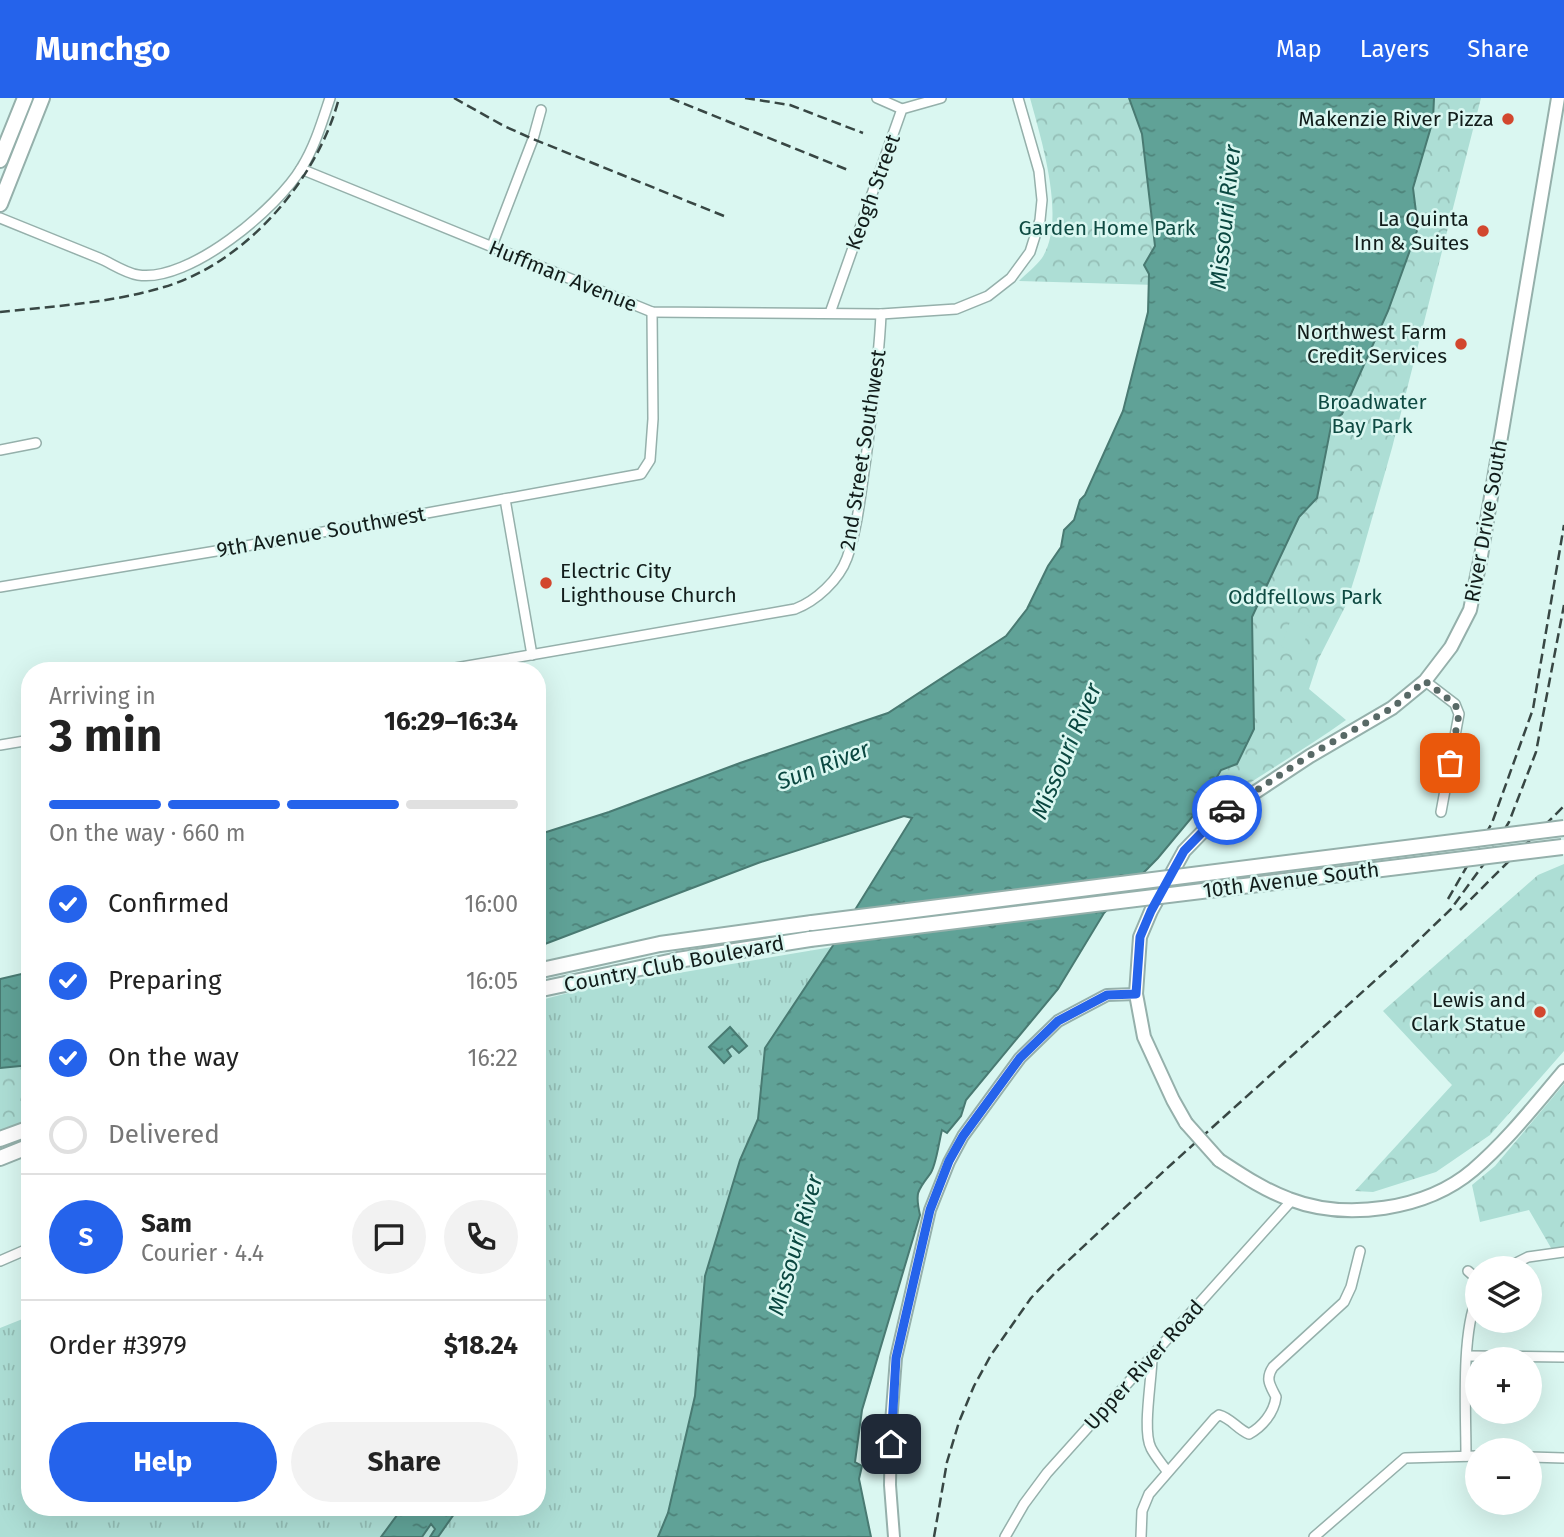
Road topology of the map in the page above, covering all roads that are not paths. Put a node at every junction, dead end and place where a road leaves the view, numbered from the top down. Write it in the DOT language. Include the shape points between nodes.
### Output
graph roads {
  1 [pos="25,98"];
  2 [pos="42,98"];
  3 [pos="330,98"];
  4 [pos="877,98"];
  5 [pos="941,98"];
  6 [pos="1018,98"];
  7 [pos="1558,98"];
  8 [pos="902,109"];
  9 [pos="541,110"];
  10 [pos="0,160"];
  11 [pos="301,169"];
  12 [pos="0,204"];
  13 [pos="0,218"];
  14 [pos="492,246"];
  15 [pos="652,312"];
  16 [pos="830,313"];
  17 [pos="881,314"];
  18 [pos="36,443"];
  19 [pos="0,450"];
  20 [pos="505,499"];
  21 [pos="0,587"];
  22 [pos="532,655"];
  23 [pos="491,662"];
  24 [pos="1425,681"];
  25 [pos="21,742"];
  26 [pos="0,745"];
  27 [pos="1441,812"];
  28 [pos="1564,828"];
  29 [pos="1563,847"];
  30 [pos="812,923"];
  31 [pos="810,939"];
  32 [pos="546,969"];
  33 [pos="546,988"];
  34 [pos="1136,994"];
  35 [pos="1564,1072"];
  36 [pos="21,1131"];
  37 [pos="0,1139"];
  38 [pos="21,1150"];
  39 [pos="0,1158"];
  40 [pos="1292,1200"];
  41 [pos="1360,1251"];
  42 [pos="21,1252"];
  43 [pos="1564,1252"];
  44 [pos="1535,1256"];
  45 [pos="0,1261"];
  46 [pos="1152,1357"];
  47 [pos="1542,1357"];
  48 [pos="1564,1357"];
  49 [pos="1465,1456"];
  50 [pos="1542,1457"];
  51 [pos="1564,1458"];
  52 [pos="1167,1471"];
  53 [pos="894,1537"];
  54 [pos="1005,1537"];
  55 [pos="1141,1537"];
  56 [pos="1314,1537"];
  1 -- 10 [label="main road"];
  2 -- 12 [label="main road"];
  3 -- 11 [label="street"];
  4 -- 8 [label="street"];
  5 -- 8 [label="street, Keogh Street"];
  6 -- 17 [label="street, Huffman Avenue" via="1039,171 1042,200 1030,252 1011,278 988,296 956,309"];
  7 -- 24 [label="main road, River Drive South" via="1470,610 1451,647"];
  8 -- 16 [label="street, Keogh Street"];
  9 -- 14 [label="street"];
  11 -- 13 [label="street" via="231,240 163,273 138,275"];
  11 -- 14 [label="street, Huffman Avenue"];
  14 -- 15 [label="street, Huffman Avenue"];
  15 -- 16 [label="street, Huffman Avenue"];
  15 -- 20 [label="street, 9th Avenue Southwest" via="653,419 650,460 641,474"];
  16 -- 17 [label="street, Huffman Avenue"];
  17 -- 22 [label="street, 2nd Street Southwest" via="880,354 860,495 847,558 833,582 794,609"];
  18 -- 19 [label="street"];
  20 -- 21 [label="street, 9th Avenue Southwest"];
  20 -- 22 [label="street"];
  22 -- 23 [label="street"];
  24 -- 27 [label="street" via="1455,704 1459,714"];
  24 -- 34 [label="main road, River Drive South" via="1392,708 1310,755 1216,818 1184,851 1140,937"];
  25 -- 26 [label="street"];
  28 -- 30 [label="main road, 10th Avenue South, bridge"];
  29 -- 31 [label="main road, 10th Avenue South, bridge"];
  30 -- 32 [label="main road, Country Club Boulevard" via="660,944"];
  31 -- 33 [label="main road, Country Club Boulevard"];
  34 -- 40 [label="main road, River Drive South, bridge" via="1144,1037 1186,1123 1219,1160"];
  34 -- 53 [label="street" via="1107,995 1058,1021 1020,1058 949,1161 930,1210 896,1358 890,1486"];
  35 -- 40 [label="main road, River Drive South" via="1471,1172 1431,1194 1382,1208 1331,1208"];
  36 -- 37 [label="main road"];
  38 -- 39 [label="main road"];
  40 -- 46 [label="street, Upper River Road"];
  41 -- 52 [label="street" via="1344,1302 1268,1374 1276,1397 1272,1413 1249,1434 1219,1415"];
  42 -- 45 [label="street"];
  43 -- 44 [label="street"];
  46 -- 52 [label="street" via="1146,1429 1150,1447"];
  46 -- 54 [label="street, Upper River Road" via="1047,1473"];
  47 -- 48 [label="street"];
  49 -- 56 [label="street" via="1405,1458"];
  50 -- 51 [label="street"];
  52 -- 55 [label="street" via="1142,1511"];
}
